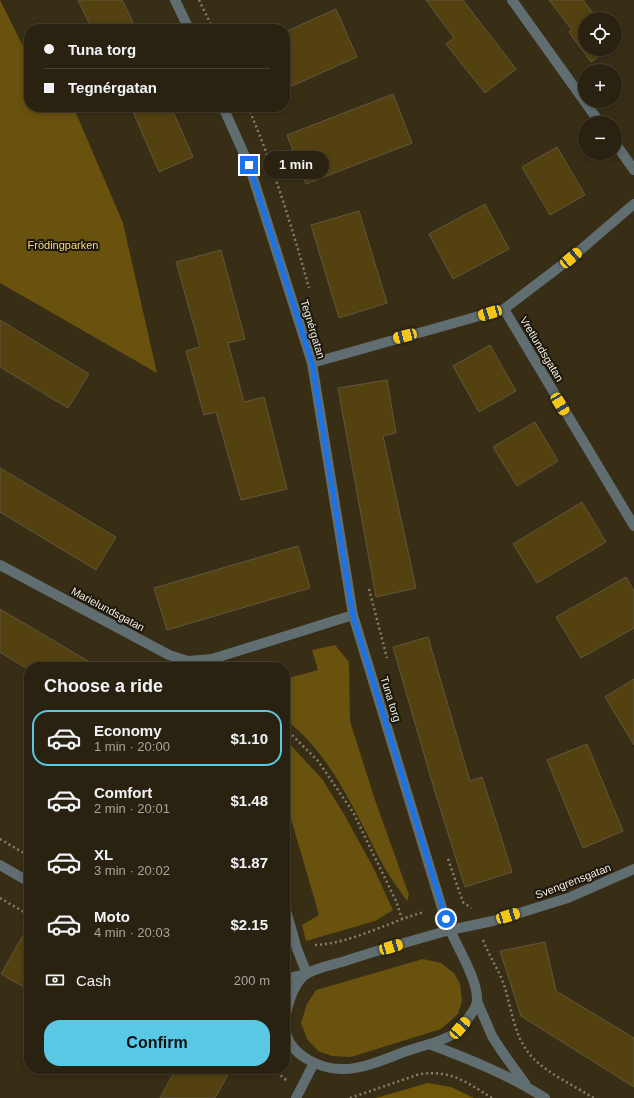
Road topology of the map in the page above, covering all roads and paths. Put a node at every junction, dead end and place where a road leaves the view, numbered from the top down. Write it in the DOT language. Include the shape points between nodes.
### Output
graph roads {
  1 [pos="175,0"];
  2 [pos="199,0"];
  3 [pos="512,0"];
  4 [pos="187,24"];
  5 [pos="211,24"];
  6 [pos="225,112"];
  7 [pos="250,112"];
  8 [pos="595,116"];
  9 [pos="622,153"];
  10 [pos="634,170"];
  11 [pos="634,204"];
  12 [pos="311,294"];
  13 [pos="504,309"];
  14 [pos="312,363"];
  15 [pos="634,526"];
  16 [pos="0,565"];
  17 [pos="367,582"];
  18 [pos="353,616"];
  19 [pos="211,661"];
  20 [pos="388,664"];
  21 [pos="290,733"];
  22 [pos="0,839"];
  23 [pos="24,853"];
  24 [pos="448,859"];
  25 [pos="0,865"];
  26 [pos="634,869"];
  27 [pos="24,879"];
  28 [pos="0,898"];
  29 [pos="464,902"];
  30 [pos="442,908"];
  31 [pos="24,912"];
  32 [pos="402,919"];
  33 [pos="290,924"];
  34 [pos="478,925"];
  35 [pos="450,930"];
  36 [pos="297,949"];
  37 [pos="307,974"];
  38 [pos="290,978"];
  39 [pos="290,998"];
  40 [pos="477,1001"];
  41 [pos="429,1044"];
  42 [pos="290,1046"];
  43 [pos="314,1063"];
  44 [pos="528,1087"];
  45 [pos="296,1098"];
  46 [pos="350,1098"];
  47 [pos="492,1098"];
  48 [pos="545,1098"];
  49 [pos="594,1098"];
  1 -- 4 [label="street"];
  2 -- 5 [label="path"];
  3 -- 8 [label="street"];
  6 -- 14 [label="street, Tegnérgatan" via="249,165"];
  7 -- 12 [label="path" via="267,155"];
  9 -- 10 [label="street"];
  11 -- 13 [label="street" via="571,258"];
  13 -- 14 [label="street"];
  13 -- 15 [label="street, Vretlundsgatan"];
  14 -- 18 [label="street, Tegnérgatan"];
  16 -- 19 [label="street, Marielundsgatan" via="169,655 188,661"];
  17 -- 20 [label="path"];
  18 -- 19 [label="street"];
  18 -- 30 [label="street, Tuna torg"];
  21 -- 32 [label="path" via="318,761 352,812 396,901"];
  22 -- 23 [label="path"];
  24 -- 29 [label="path"];
  25 -- 27 [label="street"];
  26 -- 34 [label="street, Svengrensgatan" via="568,898"];
  28 -- 31 [label="path"];
  29 -- 30 [label="path"];
  29 -- 34 [label="path" via="472,908"];
  30 -- 32 [label="path"];
  30 -- 35 [label="street, Tuna torg"];
  32 -- 36 [label="path" via="376,930 327,944"];
  33 -- 36 [label="street"];
  34 -- 35 [label="street, Svengrensgatan"];
  34 -- 49 [label="path" via="489,955 504,984 514,1024 524,1047 541,1066"];
  35 -- 37 [label="street, Svengrensgatan"];
  35 -- 40 [label="street, Tuna torg" via="469,971"];
  36 -- 37 [label="street"];
  37 -- 38 [label="street, Svengrensgatan"];
  37 -- 39 [label="street" via="297,984"];
  40 -- 41 [label="street" via="468,1017 451,1035"];
  40 -- 44 [label="street, Tuna torg" via="500,1050"];
  41 -- 43 [label="street" via="356,1068 341,1070"];
  41 -- 44 [label="street"];
  42 -- 43 [label="street"];
  43 -- 45 [label="street"];
  44 -- 48 [label="street"];
  46 -- 47 [label="path" via="432,1072 455,1077"];
}
